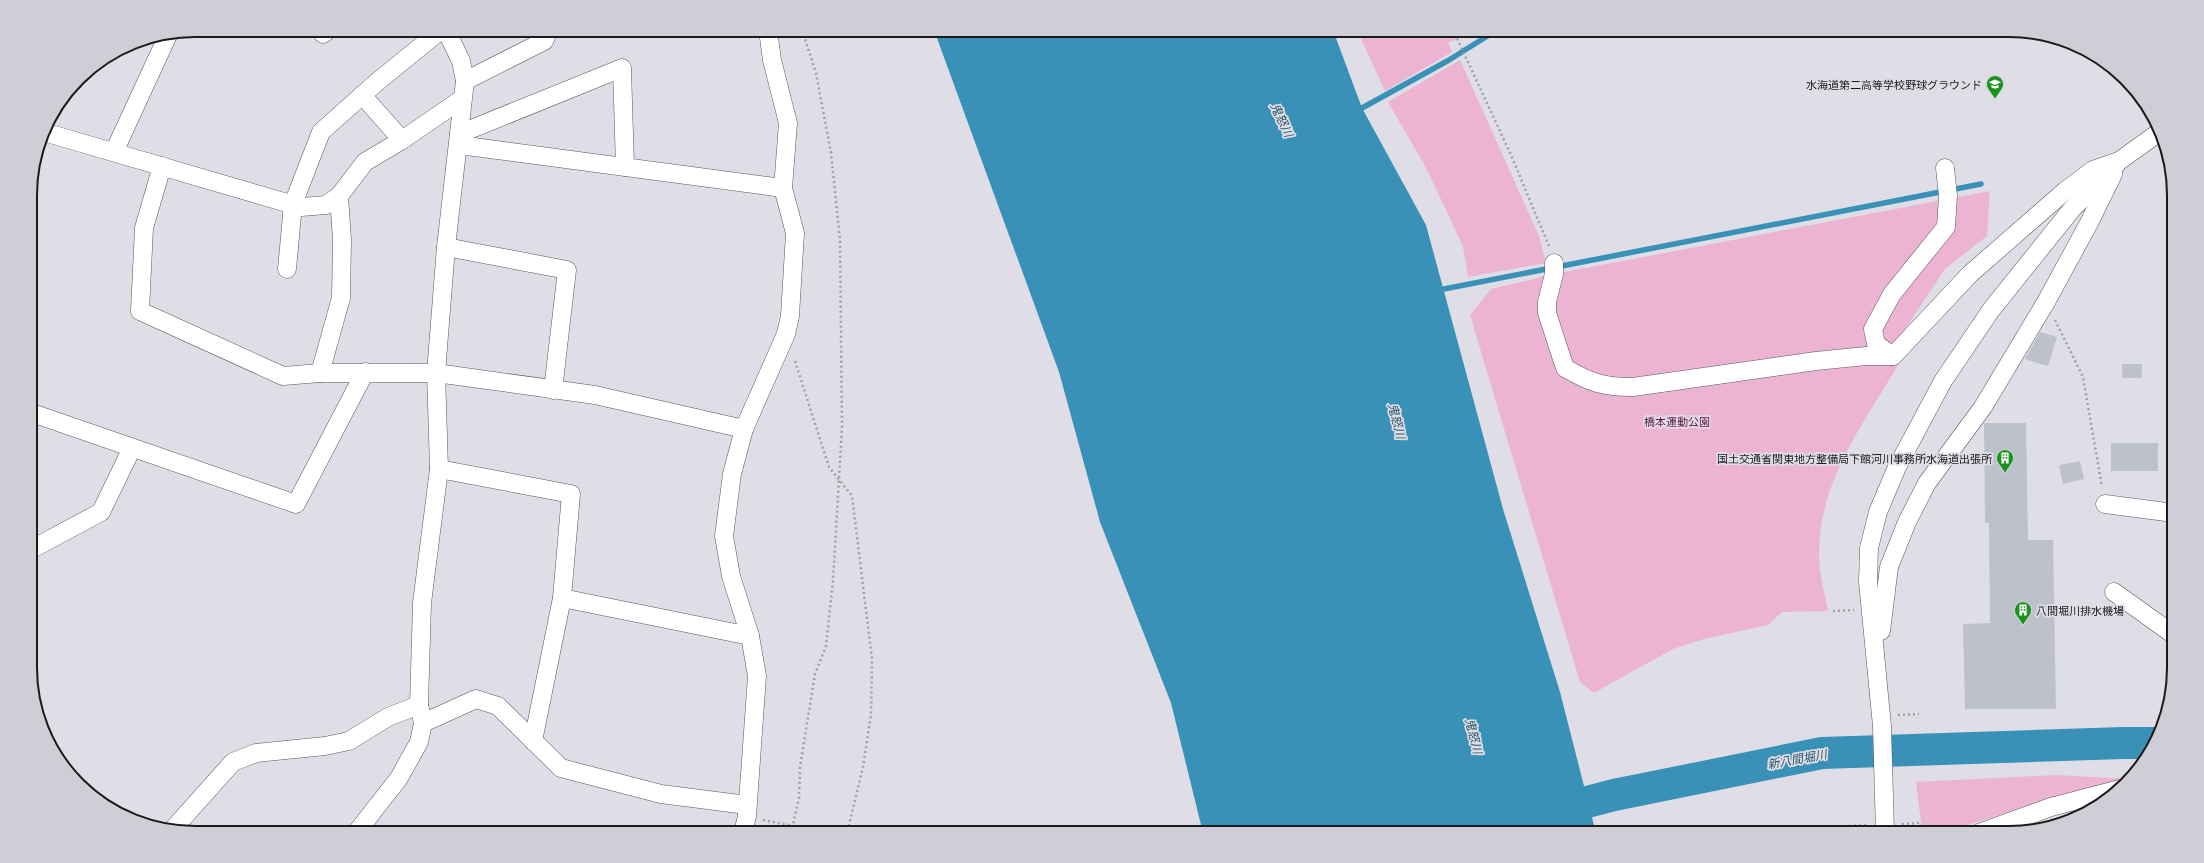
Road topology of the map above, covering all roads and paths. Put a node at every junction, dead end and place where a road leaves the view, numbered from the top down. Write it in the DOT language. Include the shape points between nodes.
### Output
graph roads {
  1 [pos="432,37"];
  2 [pos="449,37"];
  3 [pos="546,37"];
  4 [pos="769,37"];
  5 [pos="804,37"];
  6 [pos="1456,37"];
  7 [pos="166,40"];
  8 [pos="465,82"];
  9 [pos="362,95"];
  10 [pos="462,99"];
  11 [pos="49,133"];
  12 [pos="2155,135"];
  13 [pos="402,140"];
  14 [pos="459,140"];
  15 [pos="114,152"];
  16 [pos="2120,161"];
  17 [pos="162,166"];
  18 [pos="625,167"];
  19 [pos="1946,183"];
  20 [pos="783,188"];
  21 [pos="339,196"];
  22 [pos="293,204"];
  23 [pos="446,247"];
  24 [pos="1554,268"];
  25 [pos="286,269"];
  26 [pos="2046,302"];
  27 [pos="786,334"];
  28 [pos="1893,356"];
  29 [pos="365,372"];
  30 [pos="320,373"];
  31 [pos="436,373"];
  32 [pos="553,390"];
  33 [pos="37,415"];
  34 [pos="744,428"];
  35 [pos="132,448"];
  36 [pos="438,469"];
  37 [pos="839,480"];
  38 [pos="2105,504"];
  39 [pos="2167,512"];
  40 [pos="37,546"];
  41 [pos="2114,592"];
  42 [pos="562,598"];
  43 [pos="2167,630"];
  44 [pos="750,636"];
  45 [pos="1876,668"];
  46 [pos="419,706"];
  47 [pos="423,723"];
  48 [pos="533,740"];
  49 [pos="2105,793"];
  50 [pos="746,818"];
  51 [pos="176,825"];
  52 [pos="361,826"];
  53 [pos="793,826"];
  54 [pos="849,826"];
  55 [pos="1884,826"];
  56 [pos="1998,826"];
  1 -- 9 [label="street"];
  2 -- 8 [label="street" via="461,61"];
  3 -- 8 [label="street" via="544,41"];
  4 -- 20 [label="street" via="788,123"];
  5 -- 37 [label="path" via="816,73 831,153 840,240 842,427"];
  6 -- 24 [label="path" via="1544,232"];
  7 -- 15 [label="street"];
  8 -- 10 [label="street"];
  9 -- 13 [label="street"];
  9 -- 22 [label="street" via="321,132"];
  10 -- 13 [label="street"];
  10 -- 14 [label="street"];
  11 -- 15 [label="street"];
  12 -- 16 [label="street"];
  13 -- 21 [label="street" via="365,162"];
  14 -- 18 [label="street"];
  14 -- 18 [label="street" via="622,68"];
  14 -- 23 [label="street"];
  15 -- 17 [label="street"];
  16 -- 26 [label="street"];
  16 -- 28 [label="street" via="2093,170 2066,191 1970,274"];
  16 -- 45 [label="street" via="2072,209 1991,310 1943,381 1897,467 1878,512 1870,548 1868,582"];
  17 -- 22 [label="street"];
  17 -- 30 [label="street" via="144,228 140,311 283,376"];
  18 -- 20 [label="street"];
  19 -- 28 [label="street" via="1946,227 1892,294 1873,328 1876,344"];
  20 -- 27 [label="street" via="795,233 790,316"];
  21 -- 22 [label="street" via="326,204 301,207"];
  21 -- 30 [label="street" via="342,240 341,298"];
  22 -- 25 [label="street"];
  23 -- 31 [label="street"];
  23 -- 32 [label="street" via="567,270"];
  24 -- 28 [label="street" via="1547,313 1565,368 1584,379 1608,387 1633,387 1816,361"];
  26 -- 38 [label="path" via="2083,377"];
  26 -- 45 [label="street" via="1983,407 1927,483 1907,522 1889,567"];
  27 -- 34 [label="street"];
  27 -- 37 [label="path" via="829,467"];
  29 -- 30 [label="street"];
  29 -- 31 [label="street"];
  29 -- 35 [label="street" via="296,504"];
  31 -- 32 [label="street"];
  31 -- 36 [label="street"];
  32 -- 34 [label="street" via="595,395"];
  33 -- 35 [label="street"];
  34 -- 44 [label="street" via="732,474 724,536 731,576"];
  35 -- 40 [label="street" via="101,512"];
  36 -- 42 [label="street" via="571,494"];
  36 -- 46 [label="street" via="422,603"];
  37 -- 53 [label="path" via="826,646 815,674"];
  37 -- 54 [label="path" via="852,496 872,659 871,715 864,767"];
  38 -- 39 [label="street"];
  41 -- 43 [label="street"];
  42 -- 44 [label="street"];
  42 -- 48 [label="street"];
  44 -- 50 [label="street" via="757,676"];
  45 -- 55 [label="street" via="1882,726"];
  46 -- 47 [label="street"];
  46 -- 51 [label="street" via="388,717 349,740 325,746 256,753 233,762"];
  47 -- 48 [label="street" via="476,700 498,706"];
  47 -- 52 [label="street" via="419,742 399,778"];
  48 -- 50 [label="street" via="561,768"];
  49 -- 56 [label="street" via="2051,807"];
  50 -- 53 [label="path"];
}
